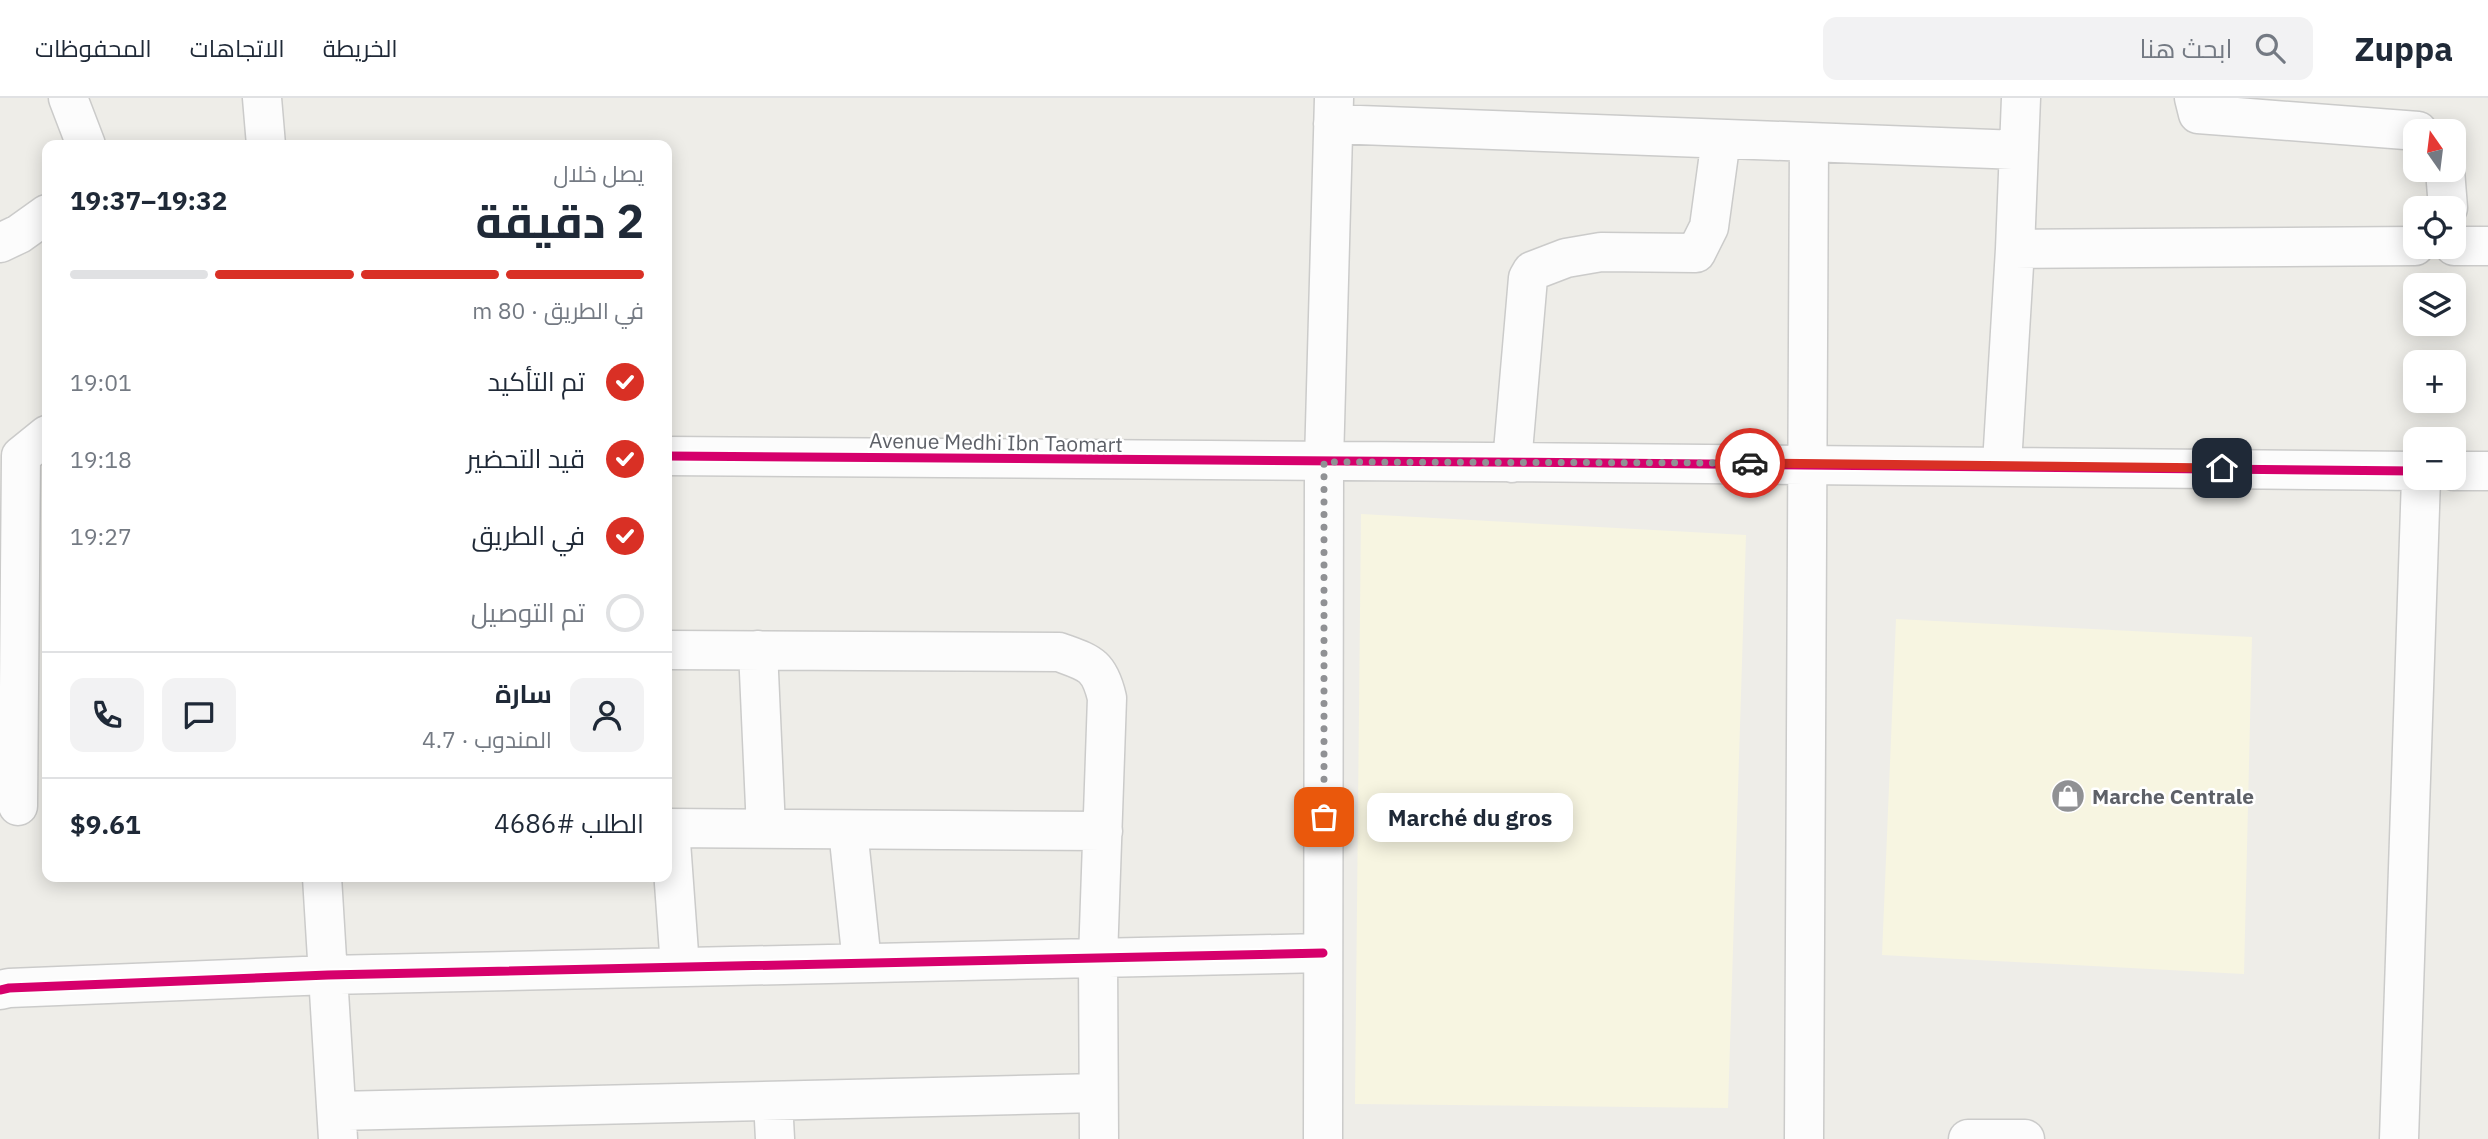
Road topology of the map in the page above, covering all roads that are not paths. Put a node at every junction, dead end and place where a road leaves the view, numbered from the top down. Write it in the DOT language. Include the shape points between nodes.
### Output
graph roads {
  1 [pos="68,98"];
  2 [pos="262,98"];
  3 [pos="2021,98"];
  4 [pos="2194,98"];
  5 [pos="1333,111"];
  6 [pos="2403,130"];
  7 [pos="1721,139"];
  8 [pos="84,140"];
  9 [pos="266,140"];
  10 [pos="1809,142"];
  11 [pos="2019,150"];
  12 [pos="42,218"];
  13 [pos="0,243"];
  14 [pos="2403,246"];
  15 [pos="2466,246"];
  16 [pos="2488,246"];
  17 [pos="2015,249"];
  18 [pos="29,450"];
  19 [pos="672,456"];
  20 [pos="1324,462"];
  21 [pos="1513,463"];
  22 [pos="1807,464"];
  23 [pos="2002,464"];
  24 [pos="2403,471"];
  25 [pos="2466,471"];
  26 [pos="2488,471"];
  27 [pos="2421,490"];
  28 [pos="672,650"];
  29 [pos="758,650"];
  30 [pos="9,670"];
  31 [pos="22,806"];
  32 [pos="672,828"];
  33 [pos="766,829"];
  34 [pos="848,830"];
  35 [pos="1103,831"];
  36 [pos="672,874"];
  37 [pos="322,882"];
  38 [pos="1324,953"];
  39 [pos="1098,958"];
  40 [pos="862,963"];
  41 [pos="680,967"];
  42 [pos="328,975"];
  43 [pos="0,990"];
  44 [pos="1098,1093"];
  45 [pos="773,1101"];
  46 [pos="337,1125"];
  47 [pos="775,1139"];
  48 [pos="1099,1139"];
  49 [pos="1323,1139"];
  50 [pos="1804,1139"];
  51 [pos="1968,1139"];
  52 [pos="2025,1139"];
  53 [pos="2399,1139"];
  1 -- 8 [label="street"];
  2 -- 9 [label="street"];
  3 -- 11 [label="street"];
  4 -- 6 [label="street" via="2199,114"];
  5 -- 7 [label="street"];
  5 -- 20 [label="street"];
  7 -- 10 [label="street"];
  7 -- 21 [label="street" via="1709,227 1696,253 1601,252 1566,258 1532,271"];
  10 -- 11 [label="street"];
  10 -- 22 [label="street"];
  11 -- 17 [label="street"];
  12 -- 13 [label="street"];
  14 -- 17 [label="street"];
  15 -- 16 [label="street"];
  17 -- 23 [label="street"];
  18 -- 30 [label="street"];
  19 -- 20 [label="street, Avenue Medhi Ibn Taomart"];
  20 -- 21 [label="street, Avenue Medhi Ibn Taomart"];
  20 -- 38 [label="street"];
  21 -- 22 [label="street, Avenue Medhi Ibn Taomart"];
  22 -- 23 [label="street, Avenue Medhi Ibn Taomart"];
  22 -- 50 [label="street"];
  23 -- 24 [label="street, Avenue Medhi Ibn Taomart"];
  25 -- 26 [label="street"];
  27 -- 53 [label="street"];
  28 -- 29 [label="street"];
  29 -- 33 [label="street"];
  29 -- 35 [label="street" via="1059,652 1089,663 1102,680 1107,698"];
  30 -- 31 [label="street"];
  32 -- 33 [label="street"];
  33 -- 34 [label="street"];
  34 -- 35 [label="street"];
  34 -- 40 [label="street"];
  35 -- 39 [label="street"];
  36 -- 41 [label="street"];
  37 -- 42 [label="street"];
  38 -- 39 [label="street"];
  38 -- 49 [label="street"];
  39 -- 40 [label="street"];
  39 -- 44 [label="street"];
  40 -- 41 [label="street"];
  41 -- 42 [label="street"];
  42 -- 43 [label="street"];
  42 -- 46 [label="street"];
  44 -- 45 [label="street"];
  44 -- 48 [label="street"];
  45 -- 46 [label="street"];
  45 -- 47 [label="street"];
  51 -- 52 [label="street"];
}
